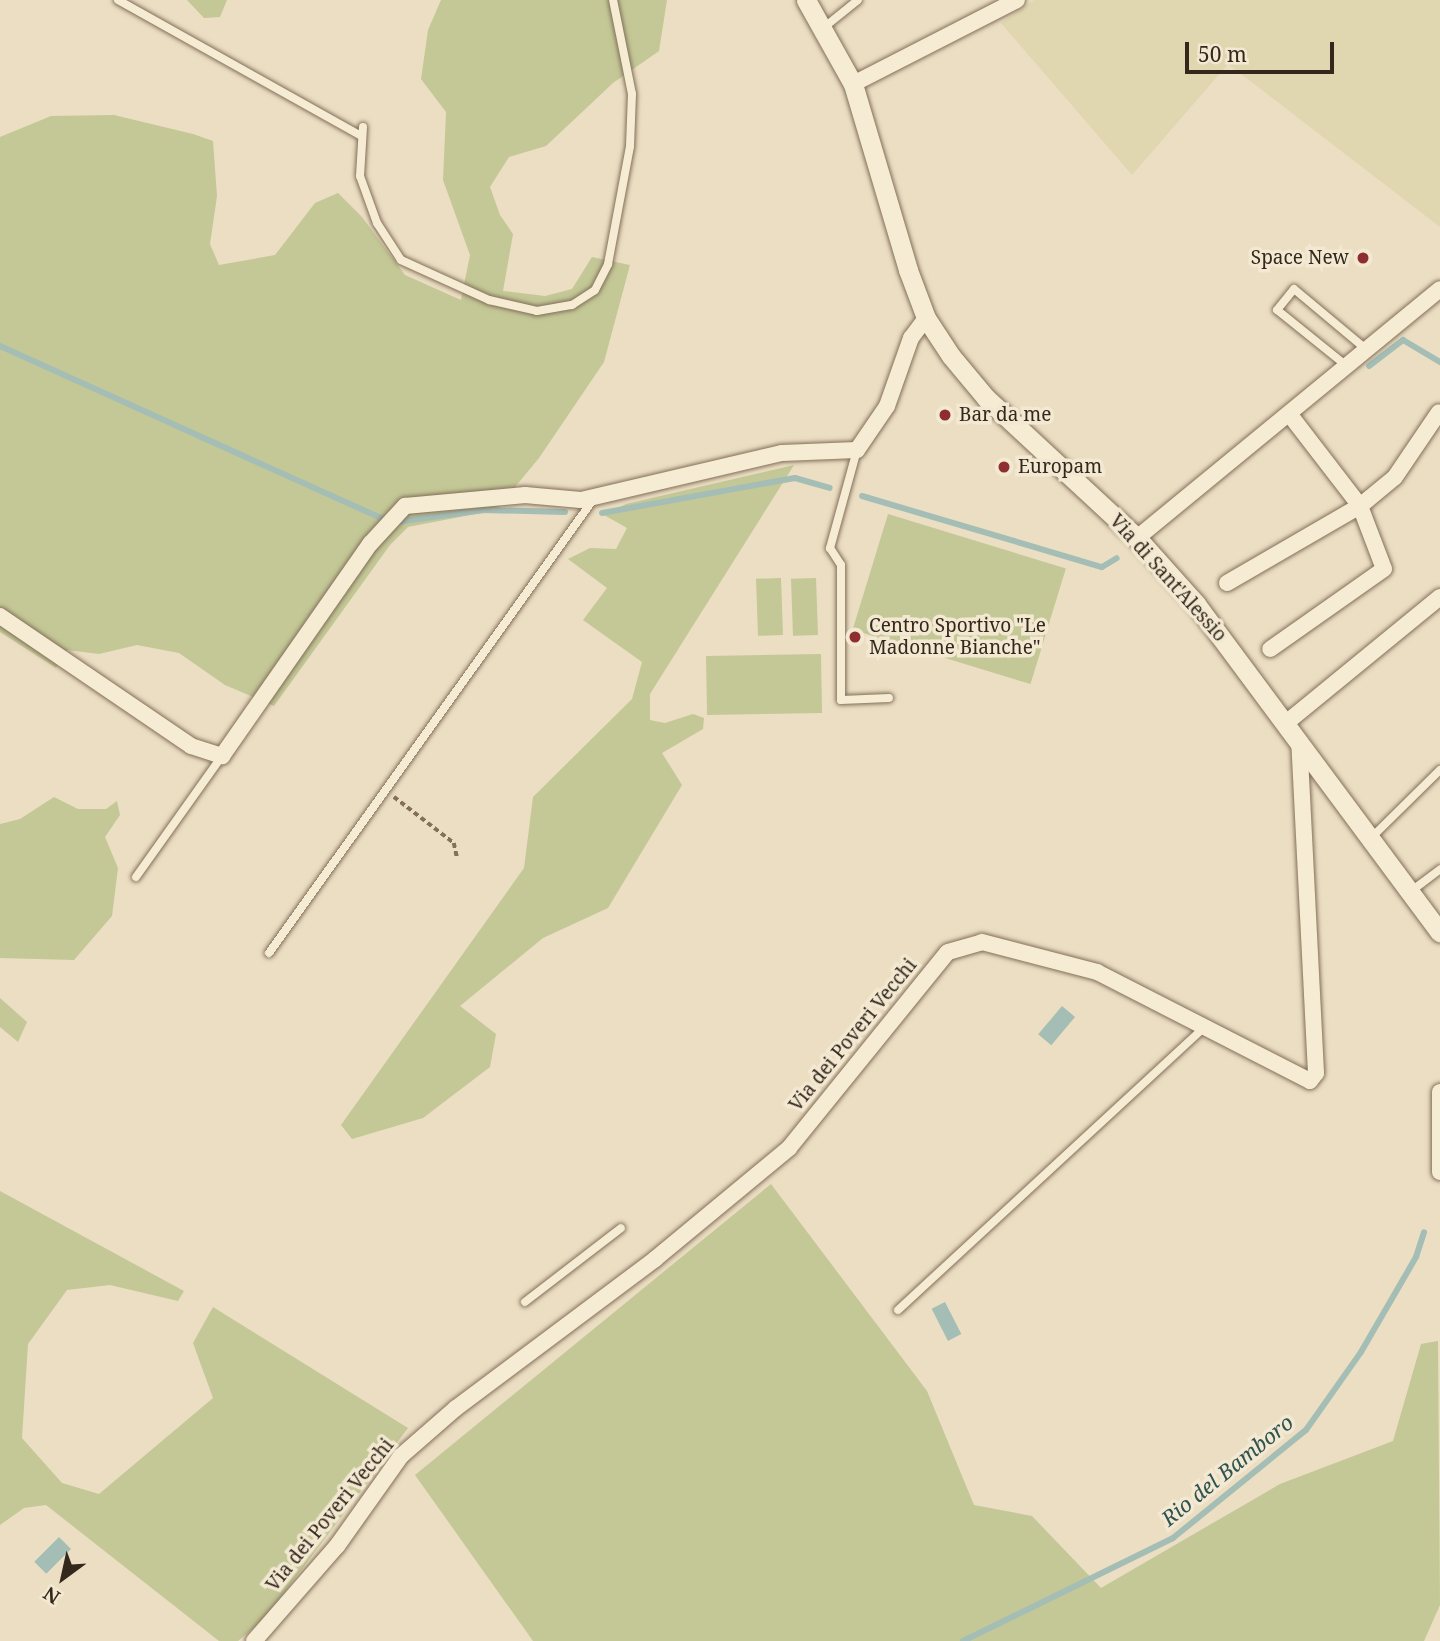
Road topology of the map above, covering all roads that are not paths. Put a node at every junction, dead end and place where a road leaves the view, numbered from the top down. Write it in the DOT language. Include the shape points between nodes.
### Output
graph roads {
  1 [pos="118,0"];
  2 [pos="613,0"];
  3 [pos="806,0"];
  4 [pos="858,0"];
  5 [pos="1017,0"];
  6 [pos="822,29"];
  7 [pos="853,84"];
  8 [pos="1440,289"];
  9 [pos="926,318"];
  10 [pos="1367,350"];
  11 [pos="1348,367"];
  12 [pos="1439,412"];
  13 [pos="1290,415"];
  14 [pos="857,450"];
  15 [pos="595,497"];
  16 [pos="1360,506"];
  17 [pos="1137,538"];
  18 [pos="1227,583"];
  19 [pos="1440,597"];
  20 [pos="1,620"];
  21 [pos="1270,649"];
  22 [pos="889,698"];
  23 [pos="1286,723"];
  24 [pos="1299,741"];
  25 [pos="222,756"];
  26 [pos="1440,769"];
  27 [pos="1369,840"];
  28 [pos="1440,869"];
  29 [pos="136,877"];
  30 [pos="1407,893"];
  31 [pos="1440,932"];
  32 [pos="269,953"];
  33 [pos="1204,1028"];
  34 [pos="1440,1092"];
  35 [pos="1440,1170"];
  36 [pos="621,1228"];
  37 [pos="526,1302"];
  38 [pos="898,1310"];
  39 [pos="254,1641"];
  1 -- 2 [label="lane" via="362,132 360,176 377,223 401,260 489,300 537,311 572,305 595,290 608,264 630,146 632,94"];
  3 -- 6 [label="street, Via di Sant'Alessio"];
  4 -- 6 [label="lane"];
  5 -- 7 [label="street"];
  6 -- 7 [label="street, Via di Sant'Alessio"];
  7 -- 9 [label="street, Via di Sant'Alessio"];
  8 -- 10 [label="street"];
  9 -- 14 [label="street" via="912,338 887,405"];
  9 -- 17 [label="street, Via di Sant'Alessio" via="986,398"];
  10 -- 11 [label="street"];
  10 -- 11 [label="lane" via="1294,289 1277,310"];
  11 -- 13 [label="street"];
  12 -- 16 [label="street" via="1395,477"];
  13 -- 16 [label="street"];
  13 -- 17 [label="street"];
  14 -- 15 [label="street" via="782,453"];
  14 -- 22 [label="lane" via="830,548 841,565 841,700"];
  15 -- 25 [label="street" via="525,495 405,506 370,544"];
  15 -- 32 [label="lane"];
  16 -- 18 [label="street"];
  16 -- 21 [label="street" via="1384,569"];
  17 -- 23 [label="street, Via di Sant'Alessio" via="1196,604"];
  19 -- 23 [label="street"];
  20 -- 25 [label="street" via="191,746"];
  23 -- 24 [label="street, Via di Sant'Alessio"];
  24 -- 27 [label="street, Via di Sant'Alessio"];
  24 -- 33 [label="street, Via dei Poveri Vecchi" via="1316,1073 1310,1081 1300,1078"];
  25 -- 29 [label="lane"];
  26 -- 27 [label="lane"];
  27 -- 30 [label="street, Via di Sant'Alessio"];
  28 -- 30 [label="lane"];
  30 -- 31 [label="street, Via di Sant'Alessio"];
  33 -- 38 [label="lane"];
  33 -- 39 [label="street, Via dei Poveri Vecchi" via="1097,972 1057,959 982,942 948,952 789,1148 655,1259 456,1408 401,1457 337,1546"];
  34 -- 35 [label="street"];
  36 -- 37 [label="lane"];
}
